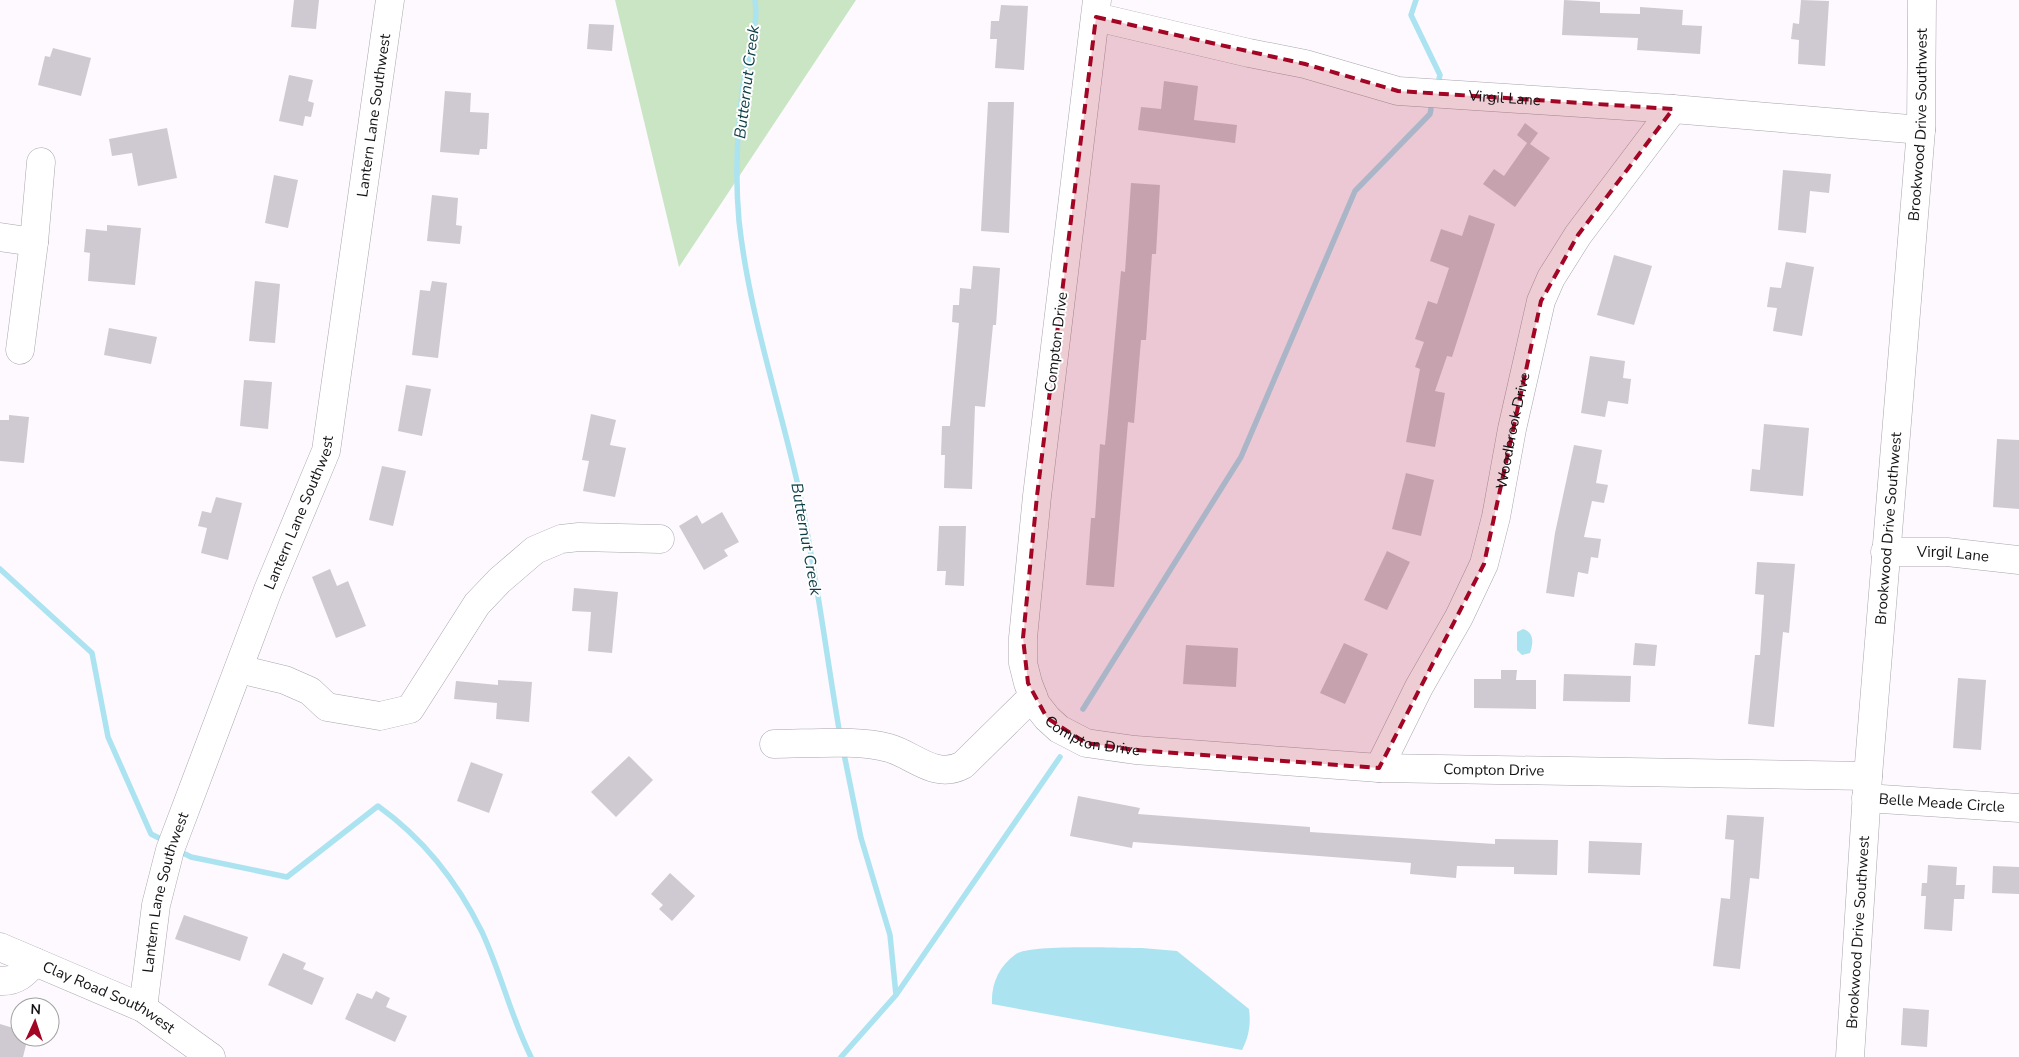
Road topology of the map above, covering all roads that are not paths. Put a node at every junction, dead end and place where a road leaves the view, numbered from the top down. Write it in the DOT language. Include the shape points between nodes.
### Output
graph roads {
  1 [pos="390,0"];
  2 [pos="1922,0"];
  3 [pos="1096,9"];
  4 [pos="1673,109"];
  5 [pos="1921,130"];
  6 [pos="41,162"];
  7 [pos="0,237"];
  8 [pos="34,242"];
  9 [pos="20,350"];
  10 [pos="660,539"];
  11 [pos="1885,552"];
  12 [pos="2019,560"];
  13 [pos="238,668"];
  14 [pos="1033,696"];
  15 [pos="774,744"];
  16 [pos="1379,768"];
  17 [pos="1867,787"];
  18 [pos="2019,808"];
  19 [pos="0,947"];
  20 [pos="35,962"];
  21 [pos="0,981"];
  22 [pos="143,1008"];
  23 [pos="211,1057"];
  24 [pos="1850,1057"];
  1 -- 13 [label="street, Lantern Lane Southwest" via="326,451"];
  2 -- 5 [label="street, Brookwood Drive Southwest"];
  3 -- 4 [label="street, Virgil Lane" via="1398,91"];
  3 -- 14 [label="street, Compton Drive" via="1038,487 1023,638 1023,664"];
  4 -- 5 [label="street, Virgil Lane"];
  4 -- 16 [label="street, Woodbrook Drive" via="1578,235 1551,278 1541,301 1484,564 1460,617 1419,687"];
  5 -- 11 [label="street, Brookwood Drive Southwest"];
  6 -- 8 [label="street"];
  7 -- 8 [label="street"];
  8 -- 9 [label="street"];
  10 -- 13 [label="street" via="579,537 560,539 535,550 477,604 410,709 380,716 327,707 310,690"];
  11 -- 12 [label="street, Virgil Lane" via="1947,552"];
  11 -- 17 [label="street, Brookwood Drive Southwest"];
  13 -- 22 [label="street, Lantern Lane Southwest" via="170,850 156,905"];
  14 -- 15 [label="street" via="956,769 936,769 891,748 873,744"];
  14 -- 16 [label="street, Compton Drive" via="1041,711 1059,729 1086,743 1136,750"];
  16 -- 17 [label="street, Compton Drive"];
  17 -- 18 [label="street, Belle Meade Circle"];
  17 -- 24 [label="street, Brookwood Drive Southwest"];
  19 -- 20 [label="street, Clay Road Southwest"];
  20 -- 21 [label="street" via="21,977"];
  20 -- 22 [label="street, Clay Road Southwest"];
  22 -- 23 [label="street, Clay Road Southwest"];
}
